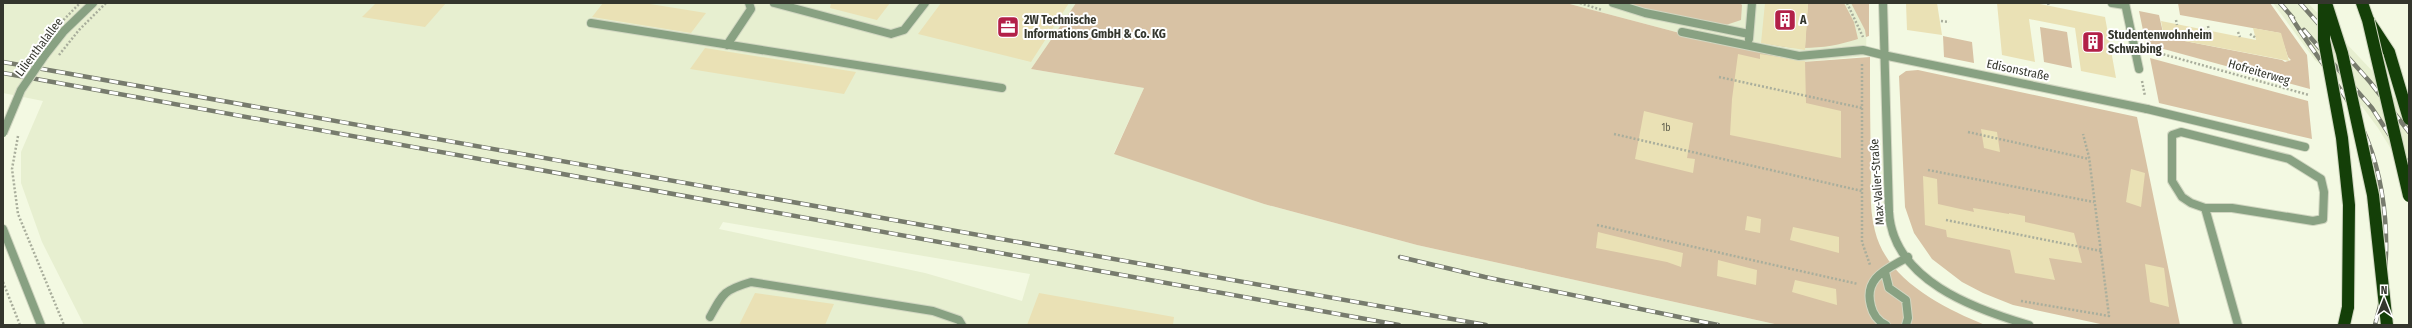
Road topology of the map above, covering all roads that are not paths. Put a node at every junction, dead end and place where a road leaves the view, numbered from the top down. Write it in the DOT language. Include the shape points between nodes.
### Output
graph roads {
  1 [pos="93,3"];
  2 [pos="749,3"];
  3 [pos="774,3"];
  4 [pos="925,3"];
  5 [pos="1613,3"];
  6 [pos="1752,3"];
  7 [pos="1883,3"];
  8 [pos="2112,3"];
  9 [pos="2325,3"];
  10 [pos="2362,3"];
  11 [pos="2125,4"];
  12 [pos="2368,20"];
  13 [pos="591,23"];
  14 [pos="1682,32"];
  15 [pos="1749,34"];
  16 [pos="727,45"];
  17 [pos="1748,45"];
  18 [pos="1883,55"];
  19 [pos="2139,69"];
  20 [pos="1002,88"];
  21 [pos="2409,119"];
  22 [pos="3,134"];
  23 [pos="2305,147"];
  24 [pos="2409,196"];
  25 [pos="2206,208"];
  26 [pos="3,229"];
  27 [pos="1908,257"];
  28 [pos="1884,272"];
  29 [pos="710,317"];
  30 [pos="41,325"];
  31 [pos="962,325"];
  32 [pos="1886,325"];
  33 [pos="1906,325"];
  34 [pos="2029,325"];
  35 [pos="2238,325"];
  36 [pos="2344,325"];
  37 [pos="2386,325"];
  1 -- 22 [label="street, Lilienthalallee, bridge" via="64,31 33,72 11,111"];
  2 -- 16 [label="street" via="751,9"];
  3 -- 4 [label="street" via="880,32 897,34 904,30"];
  5 -- 15 [label="street" via="1646,13"];
  6 -- 15 [label="street"];
  7 -- 18 [label="street, Max-Valier-Straße"];
  8 -- 11 [label="street"];
  9 -- 36 [label="highway, bridge" via="2324,40 2342,138 2349,205 2348,307"];
  9 -- 37 [label="highway, bridge" via="2333,21 2350,84 2359,139 2369,177 2376,218"];
  10 -- 12 [label="highway"];
  11 -- 19 [label="street"];
  12 -- 21 [label="highway" via="2389,52"];
  12 -- 24 [label="highway, bridge"];
  13 -- 16 [label="street"];
  14 -- 17 [label="street, Edisonstraße"];
  15 -- 17 [label="street"];
  16 -- 20 [label="street"];
  17 -- 18 [label="street, Edisonstraße" via="1799,56 1863,50"];
  18 -- 23 [label="street, Edisonstraße" via="2147,109"];
  18 -- 27 [label="street, Max-Valier-Straße" via="1890,225"];
  25 -- 25 [label="street" via="2190,204 2174,189 2170,176 2172,135 2182,132 2192,134 2289,159 2321,179 2324,192 2323,219 2313,221 2232,208"];
  25 -- 35 [label="street"];
  26 -- 30 [label="street"];
  27 -- 28 [label="street"];
  27 -- 34 [label="street, Max-Valier-Straße" via="1931,280 1956,298 1984,312"];
  28 -- 32 [label="street" via="1874,277 1870,287 1873,316 1881,324"];
  28 -- 33 [label="street" via="1889,288 1906,300"];
  29 -- 31 [label="street" via="722,295 734,287 751,282 933,310 959,320"];
}
